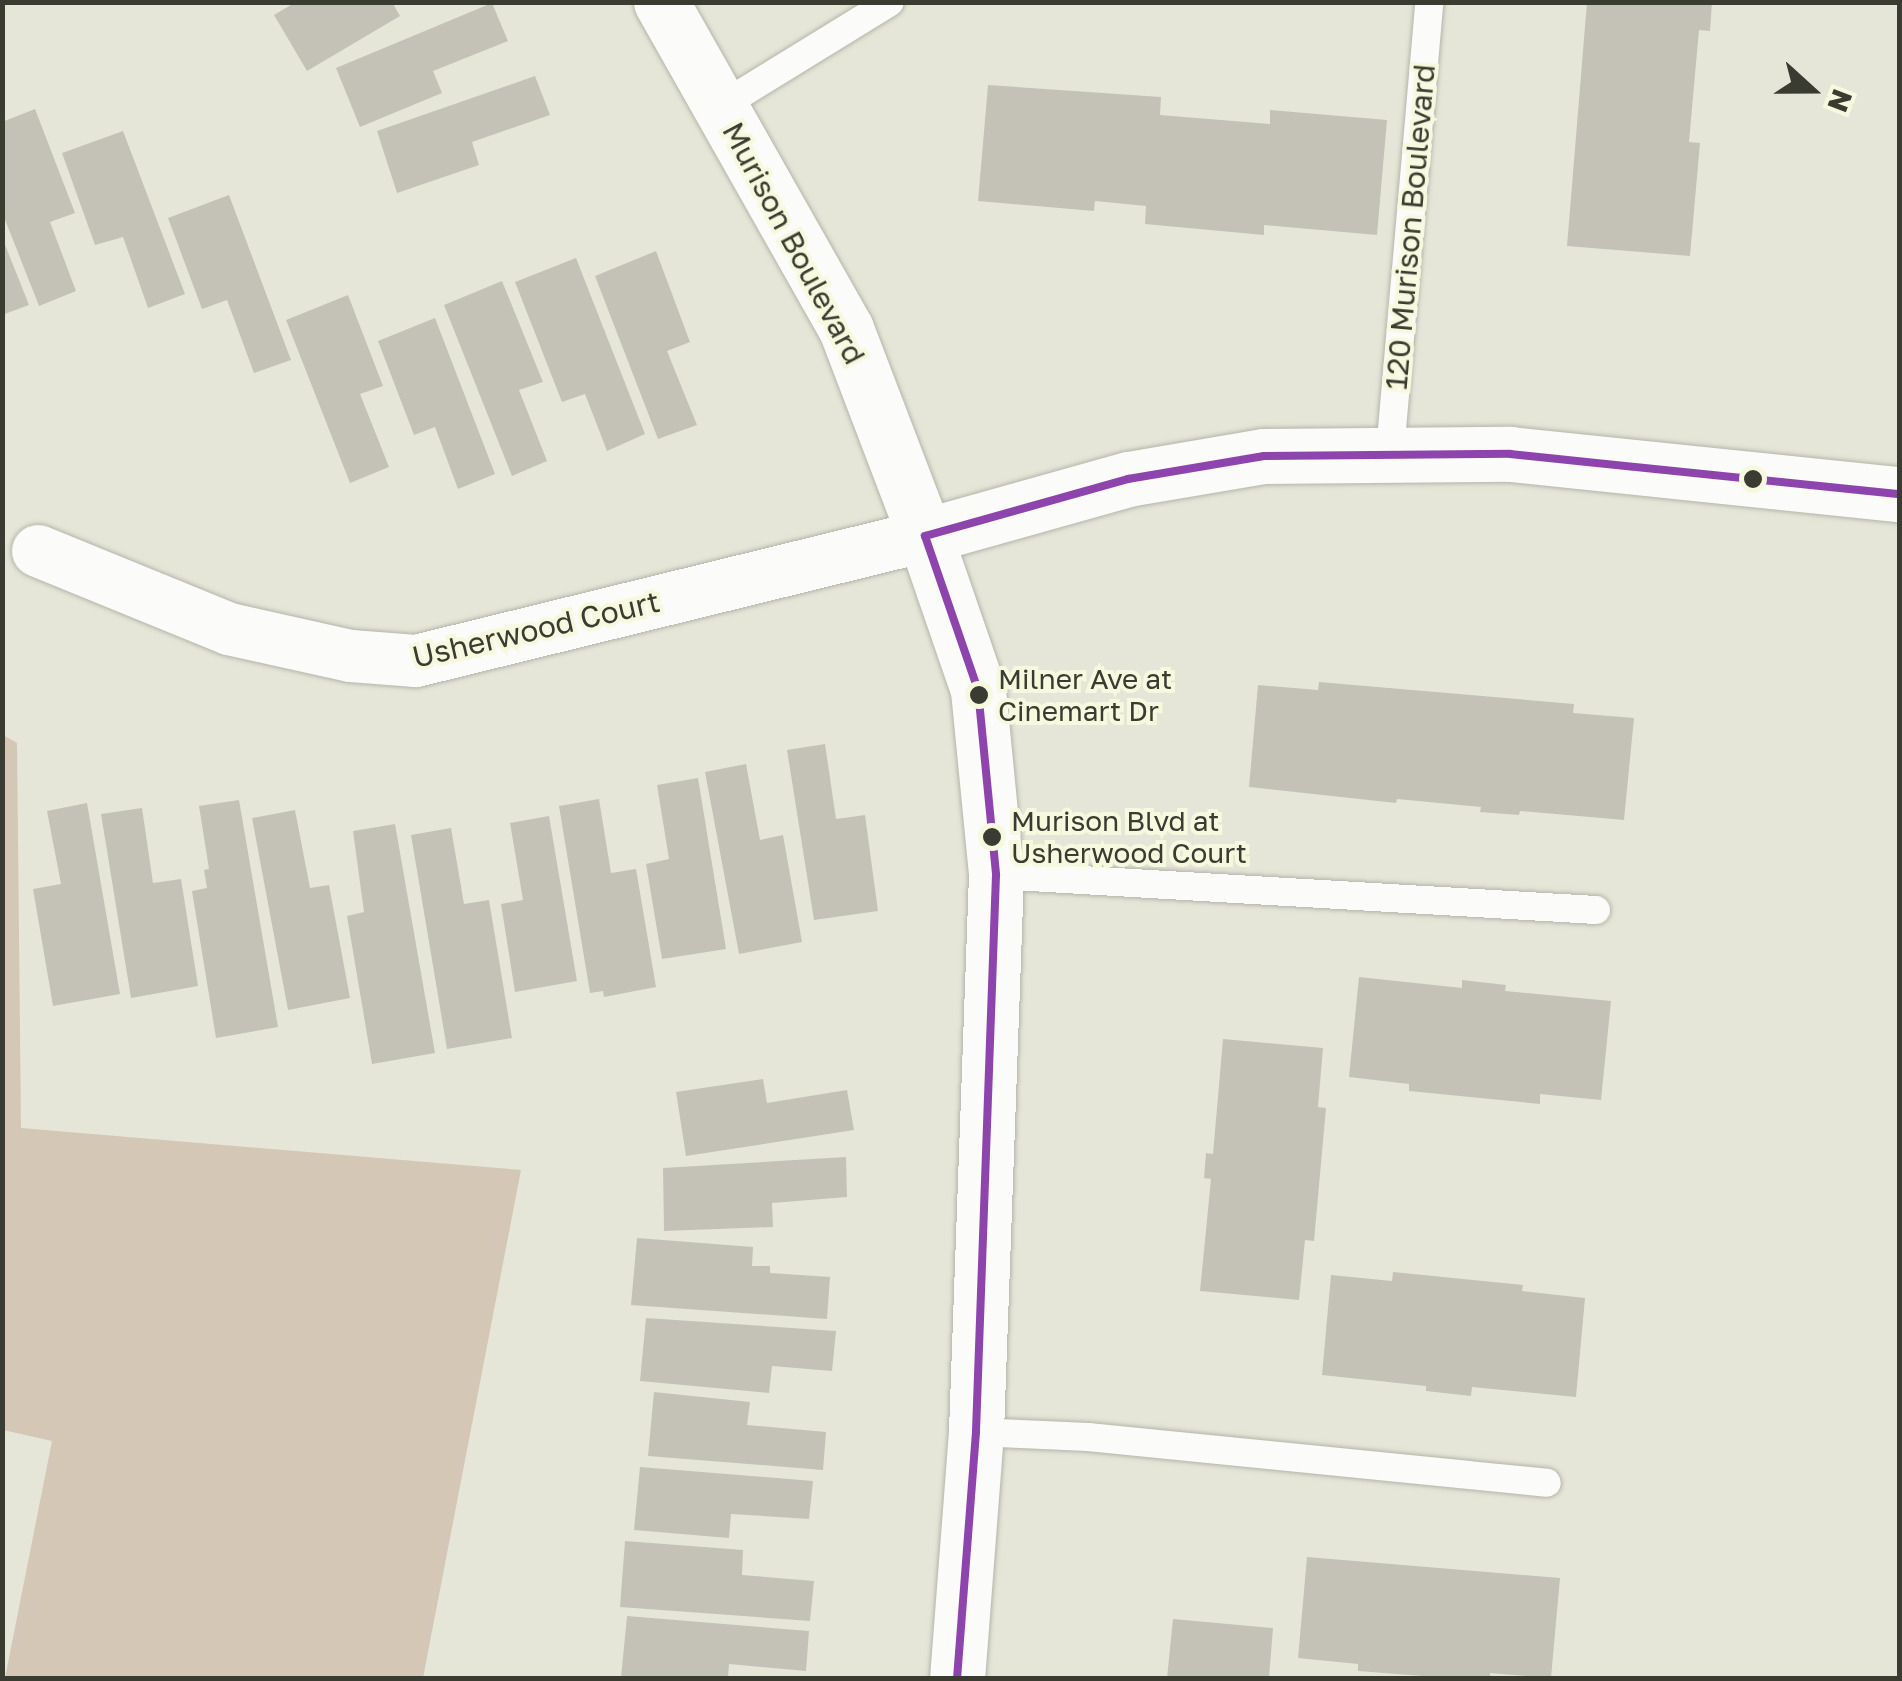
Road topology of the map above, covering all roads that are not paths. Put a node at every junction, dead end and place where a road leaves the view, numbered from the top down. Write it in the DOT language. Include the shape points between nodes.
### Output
graph roads {
  1 [pos="661,2"];
  2 [pos="890,2"];
  3 [pos="1429,2"];
  4 [pos="721,106"];
  5 [pos="1390,452"];
  6 [pos="1900,494"];
  7 [pos="925,536"];
  8 [pos="38,551"];
  9 [pos="996,876"];
  10 [pos="1596,910"];
  11 [pos="976,1432"];
  12 [pos="1548,1483"];
  13 [pos="957,1678"];
  1 -- 4 [label="street, Murison Boulevard"];
  2 -- 4 [label="lane"];
  3 -- 5 [label="lane, 120 Murison Boulevard"];
  4 -- 7 [label="street, Murison Boulevard" via="846,330"];
  5 -- 6 [label="street" via="1510,454"];
  5 -- 7 [label="street" via="1264,456 1128,480"];
  7 -- 8 [label="street, Usherwood Court" via="416,661 351,656 229,629"];
  7 -- 9 [label="street, Murison Boulevard" via="978,690"];
  9 -- 10 [label="lane"];
  9 -- 11 [label="street, Murison Boulevard"];
  11 -- 12 [label="lane" via="1088,1436"];
  11 -- 13 [label="street, Murison Boulevard"];
}
